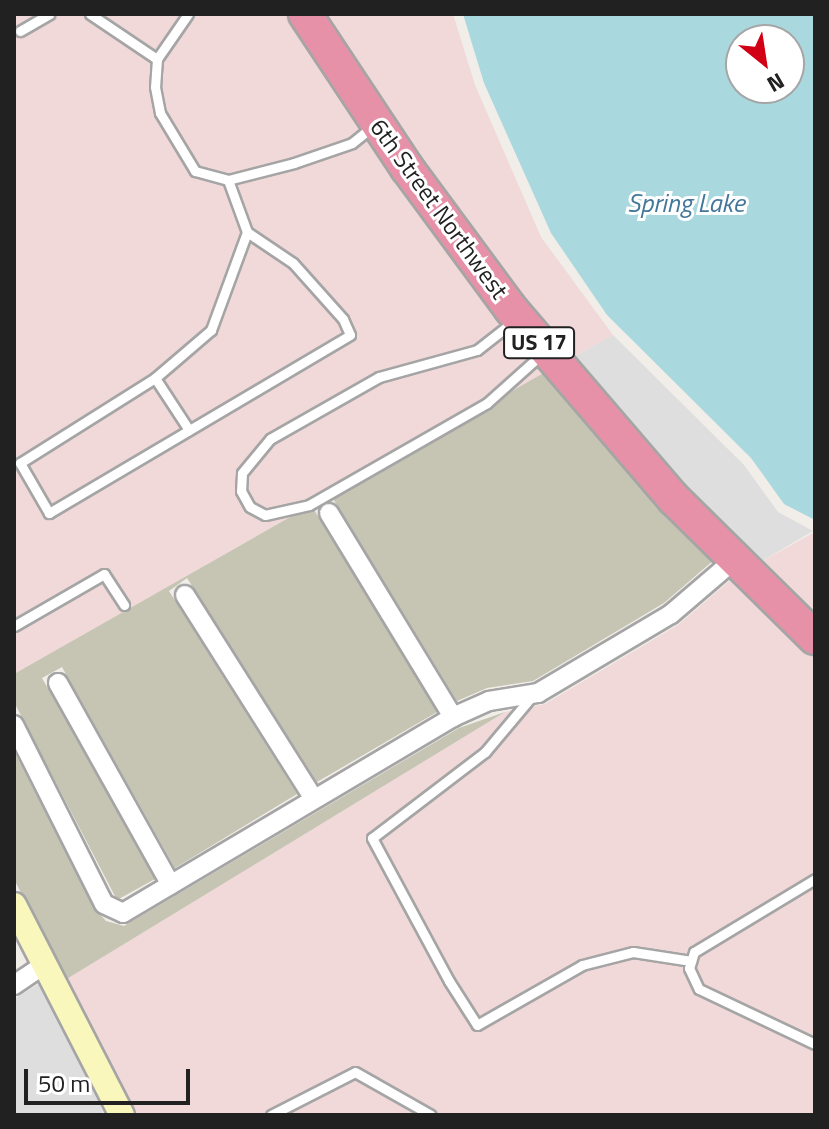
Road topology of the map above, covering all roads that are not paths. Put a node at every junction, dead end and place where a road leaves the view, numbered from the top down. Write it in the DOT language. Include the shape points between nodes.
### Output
graph roads {
  1 [pos="50,14"];
  2 [pos="90,14"];
  3 [pos="188,14"];
  4 [pos="305,14"];
  5 [pos="20,31"];
  6 [pos="157,59"];
  7 [pos="377,123"];
  8 [pos="228,180"];
  9 [pos="247,232"];
  10 [pos="518,317"];
  11 [pos="545,351"];
  12 [pos="155,378"];
  13 [pos="189,430"];
  14 [pos="329,513"];
  15 [pos="733,561"];
  16 [pos="185,595"];
  17 [pos="124,605"];
  18 [pos="14,626"];
  19 [pos="815,638"];
  20 [pos="58,683"];
  21 [pos="533,694"];
  22 [pos="453,717"];
  23 [pos="14,725"];
  24 [pos="314,799"];
  25 [pos="815,879"];
  26 [pos="171,885"];
  27 [pos="14,905"];
  28 [pos="691,961"];
  29 [pos="44,965"];
  30 [pos="14,985"];
  31 [pos="815,1044"];
  32 [pos="122,1115"];
  33 [pos="271,1115"];
  34 [pos="431,1115"];
  1 -- 5 [label="lane"];
  2 -- 6 [label="lane"];
  3 -- 6 [label="lane"];
  4 -- 7 [label="highway, 6th Street Northwest / US 17"];
  6 -- 8 [label="lane" via="160,113 195,171"];
  7 -- 8 [label="lane" via="352,143"];
  7 -- 10 [label="highway, 6th Street Northwest / US 17"];
  8 -- 9 [label="lane"];
  9 -- 12 [label="lane" via="211,330"];
  9 -- 13 [label="lane" via="293,263 343,319 350,335"];
  10 -- 11 [label="highway, 6th Street Northwest / US 17"];
  10 -- 11 [label="lane" via="477,350 379,377 270,439 242,473 241,491 250,507 265,515 309,505 487,403"];
  11 -- 15 [label="highway, 6th Street Northwest / US 17"];
  12 -- 13 [label="lane"];
  12 -- 13 [label="lane" via="20,463 49,513"];
  14 -- 22 [label="street"];
  15 -- 19 [label="highway, 6th Street Northwest / US 17"];
  15 -- 21 [label="street" via="671,614"];
  16 -- 24 [label="street"];
  17 -- 18 [label="lane" via="104,574"];
  20 -- 26 [label="street"];
  21 -- 22 [label="street" via="489,701"];
  21 -- 28 [label="lane" via="485,752 372,838 449,981 477,1025 582,965 633,952"];
  22 -- 24 [label="street"];
  23 -- 26 [label="street" via="104,904 123,913"];
  24 -- 26 [label="street"];
  25 -- 28 [label="lane" via="694,952"];
  27 -- 29 [label="street"];
  28 -- 31 [label="lane" via="699,989"];
  29 -- 30 [label="street"];
  29 -- 32 [label="street"];
  33 -- 34 [label="lane" via="355,1072"];
}
